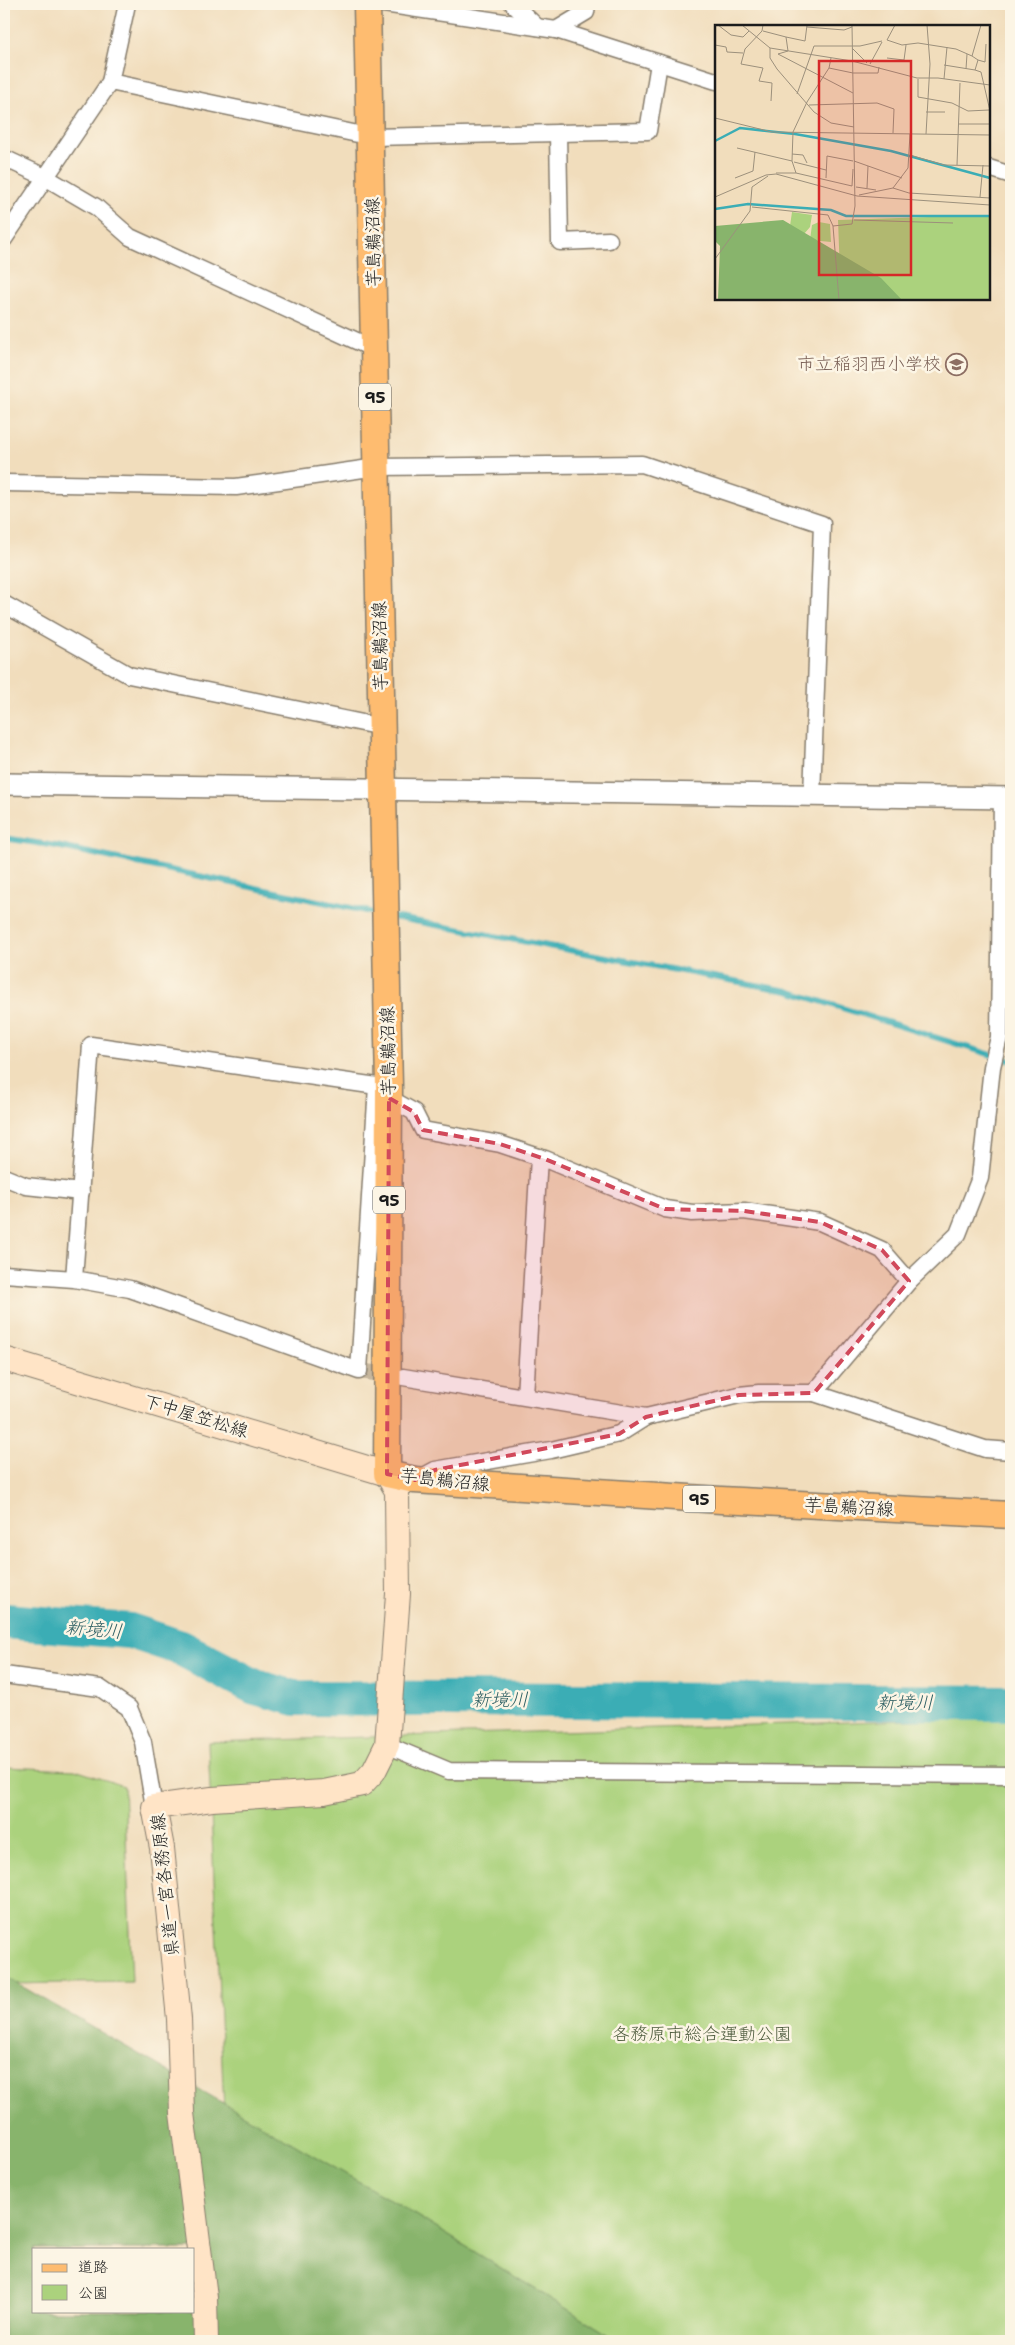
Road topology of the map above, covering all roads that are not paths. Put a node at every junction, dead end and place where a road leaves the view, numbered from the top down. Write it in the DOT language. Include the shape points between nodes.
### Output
graph roads {
  1 [pos="127,4"];
  2 [pos="367,4"];
  3 [pos="384,4"];
  4 [pos="513,4"];
  5 [pos="587,4"];
  6 [pos="537,27"];
  7 [pos="556,30"];
  8 [pos="659,63"];
  9 [pos="715,81"];
  10 [pos="110,82"];
  11 [pos="558,132"];
  12 [pos="372,137"];
  13 [pos="4,158"];
  14 [pos="990,168"];
  15 [pos="1011,175"];
  16 [pos="45,177"];
  17 [pos="4,239"];
  18 [pos="609,240"];
  19 [pos="374,348"];
  20 [pos="377,467"];
  21 [pos="4,483"];
  22 [pos="4,604"];
  23 [pos="382,727"];
  24 [pos="4,784"];
  25 [pos="383,790"];
  26 [pos="812,796"];
  27 [pos="1006,798"];
  28 [pos="1000,1045"];
  29 [pos="385,1090"];
  30 [pos="539,1157"];
  31 [pos="4,1177"];
  32 [pos="81,1192"];
  33 [pos="4,1274"];
  34 [pos="74,1279"];
  35 [pos="909,1281"];
  36 [pos="4,1359"];
  37 [pos="404,1377"];
  38 [pos="814,1393"];
  39 [pos="525,1396"];
  40 [pos="646,1417"];
  41 [pos="1011,1451"];
  42 [pos="387,1474"];
  43 [pos="415,1480"];
  44 [pos="1011,1514"];
  45 [pos="4,1675"];
  46 [pos="387,1745"];
  47 [pos="1011,1775"];
  48 [pos="154,1807"];
  49 [pos="206,2341"];
  1 -- 10 [label="street"];
  2 -- 12 [label="main road, 芋島鵜沼線 / 95"];
  3 -- 6 [label="street"];
  4 -- 6 [label="street"];
  5 -- 7 [label="street" via="586,12"];
  6 -- 7 [label="street"];
  7 -- 8 [label="street"];
  8 -- 9 [label="street"];
  8 -- 11 [label="street" via="648,131"];
  10 -- 12 [label="street"];
  10 -- 16 [label="street"];
  11 -- 12 [label="street"];
  11 -- 18 [label="street" via="560,242"];
  12 -- 19 [label="main road, 芋島鵜沼線 / 95"];
  13 -- 16 [label="street"];
  14 -- 15 [label="street"];
  16 -- 17 [label="street"];
  16 -- 19 [label="street" via="96,207 130,237"];
  19 -- 20 [label="main road, 芋島鵜沼線 / 95"];
  20 -- 21 [label="street" via="236,487"];
  20 -- 23 [label="main road, 芋島鵜沼線 / 95"];
  20 -- 26 [label="street" via="642,464 822,524"];
  22 -- 23 [label="street" via="129,676"];
  23 -- 25 [label="main road, 芋島鵜沼線 / 95"];
  24 -- 25 [label="street"];
  25 -- 26 [label="street"];
  25 -- 29 [label="main road, 芋島鵜沼線 / 95"];
  26 -- 27 [label="street"];
  27 -- 28 [label="street"];
  28 -- 35 [label="street" via="980,1178 958,1234"];
  29 -- 30 [label="street" via="414,1112 423,1130 500,1144"];
  29 -- 32 [label="street" via="91,1045"];
  29 -- 34 [label="street" via="359,1371 130,1289"];
  29 -- 42 [label="main road, 芋島鵜沼線 / 95"];
  30 -- 35 [label="street" via="665,1209 692,1213 744,1211 820,1222 882,1250"];
  30 -- 39 [label="street"];
  31 -- 32 [label="street" via="26,1186"];
  32 -- 34 [label="street"];
  33 -- 34 [label="street"];
  35 -- 38 [label="street"];
  36 -- 42 [label="main road, 下中屋笠松線"];
  37 -- 39 [label="street"];
  38 -- 40 [label="street" via="739,1395"];
  38 -- 41 [label="street" via="985,1449"];
  39 -- 40 [label="street"];
  40 -- 43 [label="street" via="619,1434 551,1450 435,1470"];
  42 -- 43 [label="main road, 芋島鵜沼線 / 95"];
  42 -- 46 [label="main road, 県道一宮各務原線" via="398,1491 398,1594"];
  43 -- 44 [label="main road, 芋島鵜沼線 / 95" via="721,1500"];
  45 -- 48 [label="street" via="100,1688 129,1708 142,1742"];
  46 -- 47 [label="street" via="449,1771"];
  46 -- 48 [label="main road, 県道一宮各務原線" via="374,1771 362,1784 324,1792 212,1799"];
  48 -- 49 [label="main road, 県道一宮各務原線" via="162,1848 179,2019 182,2113 205,2297"];
}
